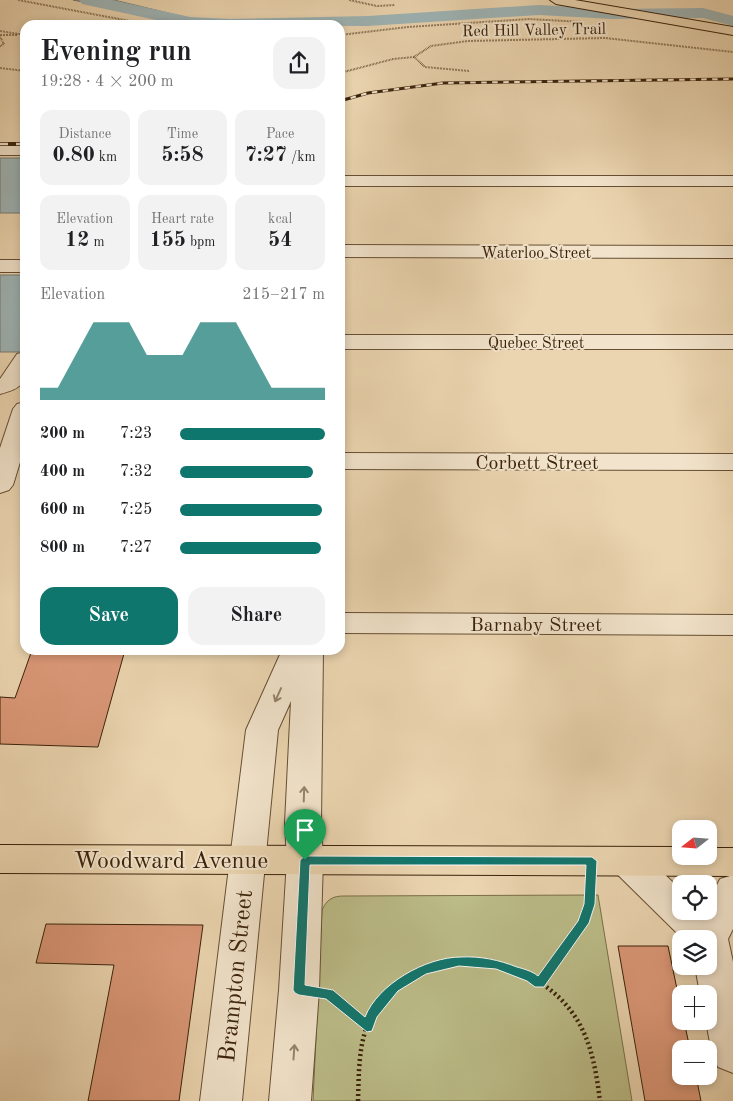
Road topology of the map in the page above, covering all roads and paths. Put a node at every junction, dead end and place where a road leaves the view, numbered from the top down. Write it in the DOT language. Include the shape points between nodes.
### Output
graph roads {
  1 [pos="18,0"];
  2 [pos="349,0"];
  3 [pos="556,0"];
  4 [pos="600,0"];
  5 [pos="394,6"];
  6 [pos="124,20"];
  7 [pos="586,22"];
  8 [pos="733,22"];
  9 [pos="0,30"];
  10 [pos="733,30"];
  11 [pos="20,34"];
  12 [pos="345,34"];
  13 [pos="20,35"];
  14 [pos="0,36"];
  15 [pos="0,46"];
  16 [pos="733,52"];
  17 [pos="414,57"];
  18 [pos="0,68"];
  19 [pos="20,70"];
  20 [pos="469,70"];
  21 [pos="345,72"];
  22 [pos="0,150"];
  23 [pos="20,150"];
  24 [pos="345,181"];
  25 [pos="733,181"];
  26 [pos="345,251"];
  27 [pos="733,252"];
  28 [pos="0,266"];
  29 [pos="20,266"];
  30 [pos="345,342"];
  31 [pos="733,342"];
  32 [pos="20,368"];
  33 [pos="2,387"];
  34 [pos="20,398"];
  35 [pos="20,424"];
  36 [pos="345,461"];
  37 [pos="733,462"];
  38 [pos="0,485"];
  39 [pos="345,623"];
  40 [pos="733,625"];
  41 [pos="295,655"];
  42 [pos="308,655"];
  43 [pos="0,859"];
  44 [pos="248,860"];
  45 [pos="305,860"];
  46 [pos="610,861"];
  47 [pos="733,862"];
  48 [pos="733,890"];
  49 [pos="698,930"];
  50 [pos="713,930"];
  51 [pos="717,975"];
  52 [pos="540,983"];
  53 [pos="299,990"];
  54 [pos="367,1027"];
  55 [pos="733,1054"];
  56 [pos="221,1101"];
  57 [pos="290,1101"];
  58 [pos="358,1101"];
  59 [pos="600,1101"];
  1 -- 6 [label="path"];
  2 -- 5 [label="path"];
  3 -- 10 [label="main road"];
  4 -- 8 [label="main road"];
  7 -- 12 [label="path" via="520,19"];
  9 -- 11 [label="path"];
  13 -- 14 [label="path"];
  14 -- 15 [label="path" via="4,44"];
  16 -- 17 [label="path, Red Hill Valley Trail" via="573,37 451,42 431,46"];
  17 -- 20 [label="path" via="425,68"];
  17 -- 21 [label="path, Red Hill Valley Trail"];
  18 -- 19 [label="path"];
  22 -- 23 [label="street"];
  24 -- 25 [label="street"];
  26 -- 27 [label="street, Waterloo Street"];
  28 -- 29 [label="street"];
  30 -- 31 [label="street, Quebec Street"];
  32 -- 33 [label="street" via="11,383"];
  33 -- 34 [label="street"];
  35 -- 38 [label="street"];
  36 -- 37 [label="street, Corbett Street"];
  39 -- 40 [label="street, Barnaby Street"];
  41 -- 44 [label="street, Brampton Street, one-way" via="262,730"];
  45 -- 42 [label="street, one-way" via="303,823"];
  43 -- 44 [label="main road, Woodward Avenue"];
  44 -- 45 [label="main road, Woodward Avenue"];
  44 -- 56 [label="street, Brampton Street"];
  45 -- 46 [label="main road, Woodward Avenue"];
  45 -- 53 [label="street"];
  46 -- 47 [label="main road, Woodward Avenue"];
  46 -- 49 [label="street"];
  46 -- 52 [label="path" via="583,923"];
  48 -- 50 [label="street"];
  51 -- 55 [label="street"];
  52 -- 54 [label="path" via="496,964 459,962 424,970 394,988 372,1015"];
  52 -- 59 [label="path" via="562,999 584,1030 595,1062"];
  53 -- 54 [label="path" via="329,994"];
  57 -- 53 [label="street, one-way"];
  54 -- 58 [label="path" via="360,1048"];
}
